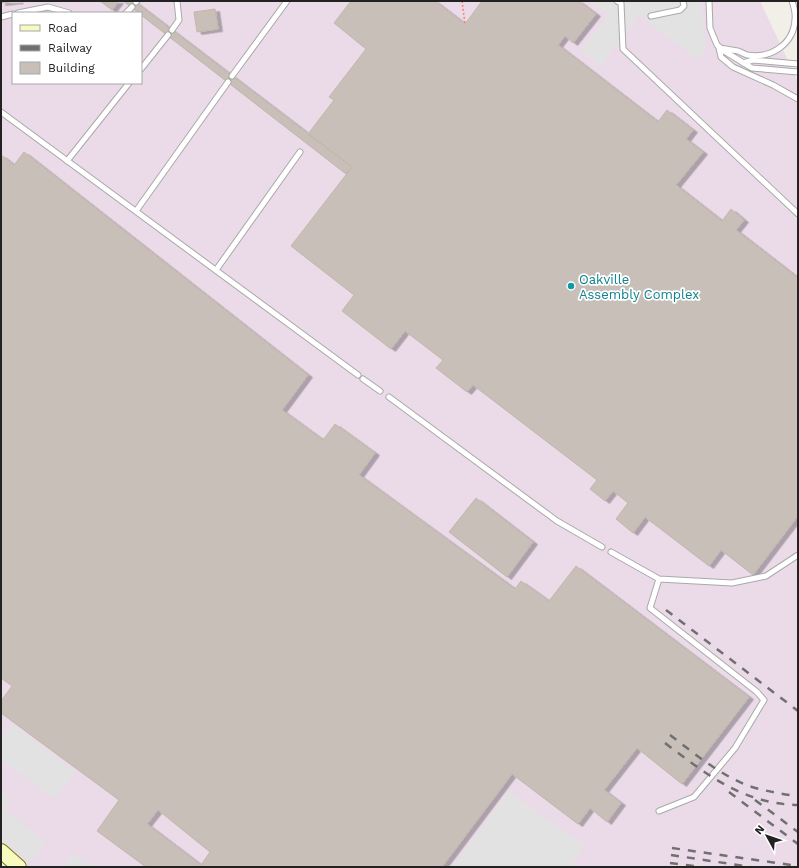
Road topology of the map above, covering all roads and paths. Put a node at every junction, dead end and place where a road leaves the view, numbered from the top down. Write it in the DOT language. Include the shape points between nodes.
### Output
graph roads {
  1 [pos="177,1"];
  2 [pos="287,1"];
  3 [pos="462,1"];
  4 [pos="617,1"];
  5 [pos="683,1"];
  6 [pos="710,1"];
  7 [pos="792,1"];
  8 [pos="132,8"];
  9 [pos="22,12"];
  10 [pos="66,12"];
  11 [pos="127,12"];
  12 [pos="12,14"];
  13 [pos="651,16"];
  14 [pos="1,17"];
  15 [pos="465,24"];
  16 [pos="172,30"];
  17 [pos="168,35"];
  18 [pos="719,48"];
  19 [pos="743,63"];
  20 [pos="798,64"];
  21 [pos="142,68"];
  22 [pos="798,72"];
  23 [pos="232,76"];
  24 [pos="228,82"];
  25 [pos="129,84"];
  26 [pos="798,99"];
  27 [pos="1,112"];
  28 [pos="300,152"];
  29 [pos="67,161"];
  30 [pos="136,211"];
  31 [pos="798,214"];
  32 [pos="216,270"];
  33 [pos="380,391"];
  34 [pos="389,397"];
  35 [pos="602,547"];
  36 [pos="611,552"];
  37 [pos="798,555"];
  38 [pos="659,579"];
  39 [pos="659,812"];
  40 [pos="1,852"];
  41 [pos="19,867"];
  1 -- 16 [label="lane" via="179,20"];
  2 -- 23 [label="lane"];
  3 -- 15 [label="path"];
  4 -- 31 [label="lane" via="621,3 623,49"];
  5 -- 13 [label="lane" via="684,6 680,10"];
  6 -- 18 [label="lane" via="710,28"];
  7 -- 18 [label="lane" via="795,20 790,36 774,52 747,55"];
  8 -- 11 [label="lane"];
  9 -- 10 [label="lane" via="48,6"];
  12 -- 14 [label="lane"];
  17 -- 21 [label="lane"];
  18 -- 19 [label="lane"];
  18 -- 26 [label="lane" via="721,57 729,64"];
  19 -- 20 [label="lane" via="753,60"];
  19 -- 22 [label="lane" via="752,68"];
  24 -- 30 [label="lane"];
  25 -- 29 [label="lane"];
  27 -- 29 [label="lane"];
  28 -- 32 [label="lane"];
  29 -- 30 [label="lane"];
  30 -- 32 [label="lane"];
  32 -- 33 [label="lane"];
  34 -- 35 [label="lane" via="557,521"];
  36 -- 38 [label="lane"];
  37 -- 38 [label="lane" via="766,576 732,583"];
  38 -- 39 [label="lane" via="650,608 764,700 735,748 694,797"];
  40 -- 41 [label="street"];
}
